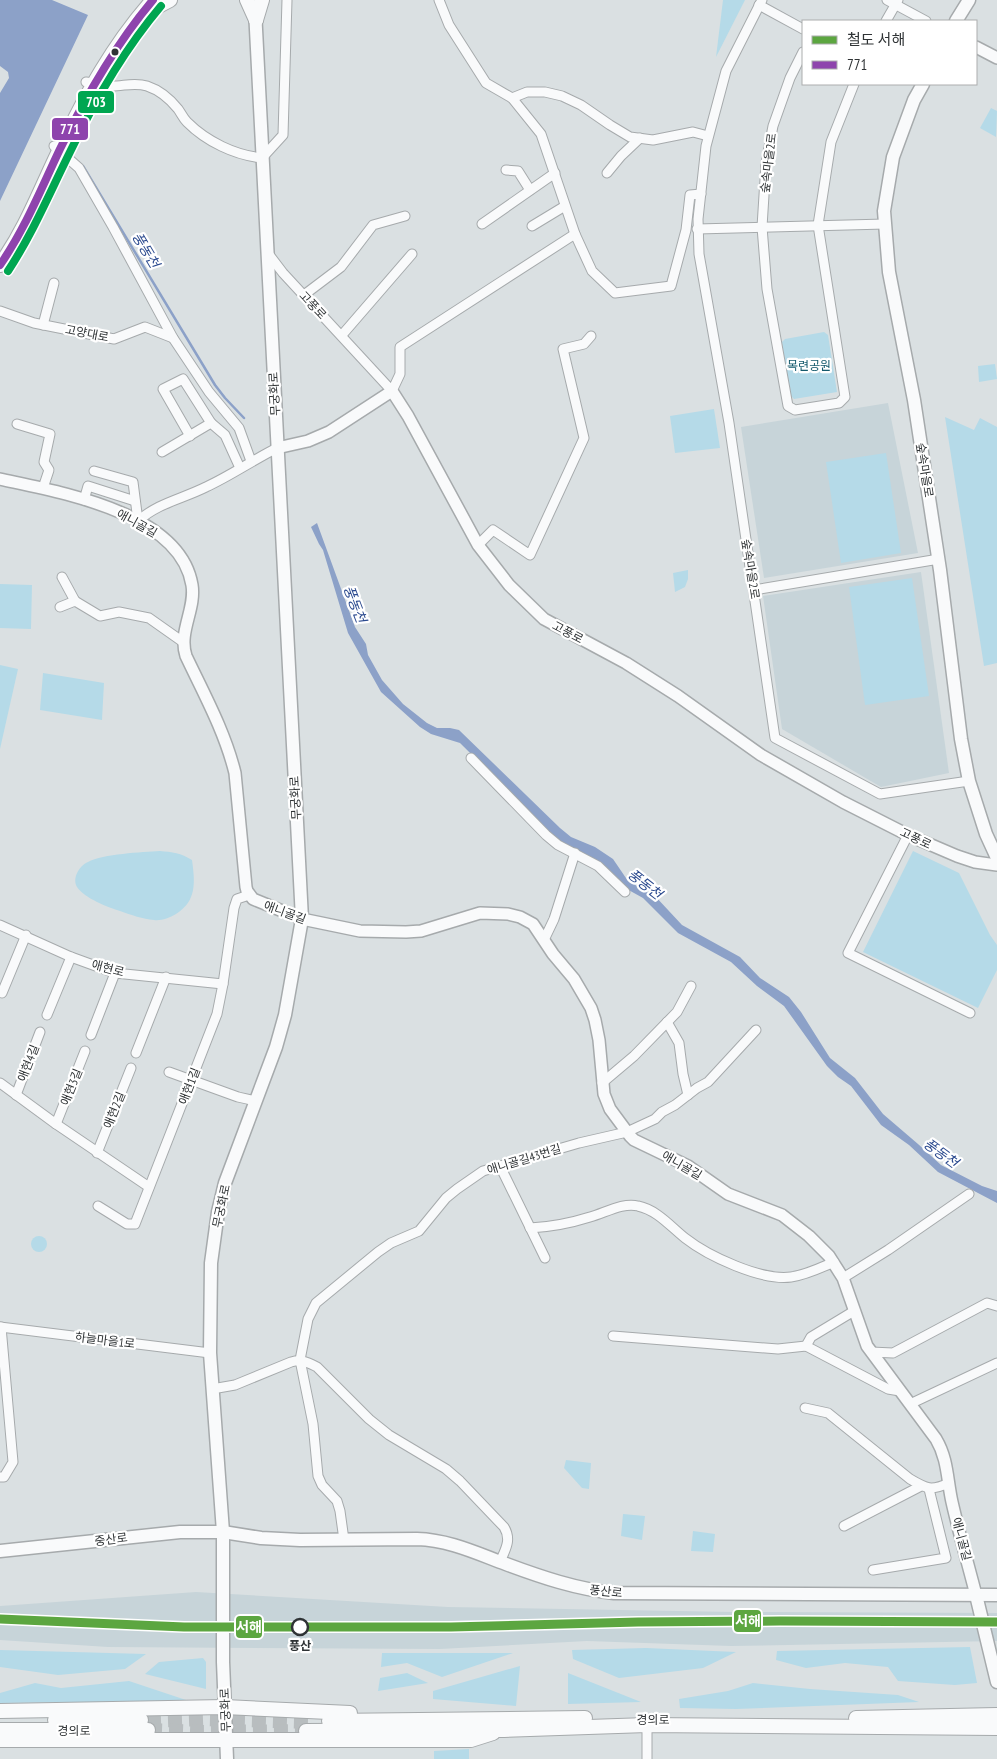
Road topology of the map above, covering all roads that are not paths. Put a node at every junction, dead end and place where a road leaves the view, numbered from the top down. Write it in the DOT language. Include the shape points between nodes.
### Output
graph roads {
  1 [pos="144,0"];
  2 [pos="153,0"];
  3 [pos="170,0"];
  4 [pos="247,0"];
  5 [pos="255,0"];
  6 [pos="262,0"];
  7 [pos="287,0"];
  8 [pos="439,0"];
  9 [pos="886,0"];
  10 [pos="969,0"];
  11 [pos="897,2"];
  12 [pos="760,3"];
  13 [pos="138,17"];
  14 [pos="256,20"];
  15 [pos="887,20"];
  16 [pos="924,20"];
  17 [pos="957,20"];
  18 [pos="802,28"];
  19 [pos="977,48"];
  20 [pos="802,54"];
  21 [pos="997,58"];
  22 [pos="89,82"];
  23 [pos="854,85"];
  24 [pos="922,85"];
  25 [pos="512,98"];
  26 [pos="708,136"];
  27 [pos="640,138"];
  28 [pos="56,148"];
  29 [pos="262,158"];
  30 [pos="506,170"];
  31 [pos="607,173"];
  32 [pos="555,174"];
  33 [pos="530,190"];
  34 [pos="701,194"];
  35 [pos="565,206"];
  36 [pos="405,216"];
  37 [pos="482,224"];
  38 [pos="885,224"];
  39 [pos="818,225"];
  40 [pos="532,226"];
  41 [pos="762,227"];
  42 [pos="697,229"];
  43 [pos="575,234"];
  44 [pos="0,251"];
  45 [pos="267,252"];
  46 [pos="412,254"];
  47 [pos="0,265"];
  48 [pos="54,283"];
  49 [pos="304,295"];
  50 [pos="0,311"];
  51 [pos="43,325"];
  52 [pos="342,335"];
  53 [pos="591,336"];
  54 [pos="172,338"];
  55 [pos="392,391"];
  56 [pos="211,423"];
  57 [pos="17,424"];
  58 [pos="190,436"];
  59 [pos="277,448"];
  60 [pos="162,452"];
  61 [pos="251,461"];
  62 [pos="240,468"];
  63 [pos="94,471"];
  64 [pos="0,479"];
  65 [pos="43,488"];
  66 [pos="84,500"];
  67 [pos="135,501"];
  68 [pos="138,521"];
  69 [pos="478,546"];
  70 [pos="939,559"];
  71 [pos="62,578"];
  72 [pos="754,590"];
  73 [pos="75,600"];
  74 [pos="60,607"];
  75 [pos="183,642"];
  76 [pos="471,758"];
  77 [pos="969,781"];
  78 [pos="908,835"];
  79 [pos="575,853"];
  80 [pos="997,858"];
  81 [pos="997,865"];
  82 [pos="624,892"];
  83 [pos="249,895"];
  84 [pos="302,920"];
  85 [pos="0,925"];
  86 [pos="26,935"];
  87 [pos="544,940"];
  88 [pos="71,957"];
  89 [pos="115,973"];
  90 [pos="166,977"];
  91 [pos="223,984"];
  92 [pos="691,986"];
  93 [pos="2,993"];
  94 [pos="970,1013"];
  95 [pos="47,1016"];
  96 [pos="667,1022"];
  97 [pos="756,1030"];
  98 [pos="40,1032"];
  99 [pos="91,1035"];
  100 [pos="86,1051"];
  101 [pos="136,1053"];
  102 [pos="131,1068"];
  103 [pos="169,1072"];
  104 [pos="191,1080"];
  105 [pos="0,1083"];
  106 [pos="602,1083"];
  107 [pos="16,1094"];
  108 [pos="688,1095"];
  109 [pos="256,1101"];
  110 [pos="56,1124"];
  111 [pos="627,1132"];
  112 [pos="97,1153"];
  113 [pos="500,1166"];
  114 [pos="149,1187"];
  115 [pos="969,1194"];
  116 [pos="98,1206"];
  117 [pos="530,1228"];
  118 [pos="545,1258"];
  119 [pos="834,1262"];
  120 [pos="843,1278"];
  121 [pos="997,1306"];
  122 [pos="854,1311"];
  123 [pos="1,1327"];
  124 [pos="613,1336"];
  125 [pos="806,1346"];
  126 [pos="210,1352"];
  127 [pos="871,1352"];
  128 [pos="300,1360"];
  129 [pos="997,1363"];
  130 [pos="212,1389"];
  131 [pos="900,1391"];
  132 [pos="910,1404"];
  133 [pos="805,1408"];
  134 [pos="0,1477"];
  135 [pos="949,1483"];
  136 [pos="925,1487"];
  137 [pos="844,1526"];
  138 [pos="223,1532"];
  139 [pos="344,1540"];
  140 [pos="0,1552"];
  141 [pos="500,1562"];
  142 [pos="873,1570"];
  143 [pos="976,1595"];
  144 [pos="997,1595"];
  145 [pos="997,1682"];
  146 [pos="225,1707"];
  147 [pos="0,1711"];
  148 [pos="997,1714"];
  149 [pos="0,1720"];
  150 [pos="503,1724"];
  151 [pos="647,1725"];
  152 [pos="307,1726"];
  153 [pos="997,1728"];
  154 [pos="0,1730"];
  155 [pos="0,1740"];
  156 [pos="227,1741"];
  157 [pos="227,1759"];
  158 [pos="647,1759"];
  1 -- 22 [label="main road" via="114,38"];
  2 -- 13 [label="main road"];
  3 -- 13 [label="main road"];
  4 -- 14 [label="main road"];
  5 -- 14 [label="main road, 무궁화로"];
  6 -- 14 [label="main road"];
  7 -- 29 [label="street" via="283,135"];
  8 -- 25 [label="street" via="449,24 486,83"];
  9 -- 11 [label="street"];
  10 -- 17 [label="main road"];
  11 -- 15 [label="street"];
  11 -- 16 [label="street"];
  12 -- 18 [label="street"];
  12 -- 26 [label="street, 숲속마을2로" via="726,71"];
  13 -- 22 [label="main road"];
  14 -- 29 [label="main road, 무궁화로"];
  19 -- 21 [label="street"];
  20 -- 41 [label="street, 숲속마을2로" via="773,126 766,163"];
  22 -- 28 [label="main road"];
  22 -- 29 [label="street" via="113,86 146,85 160,92 186,121 206,137 244,156"];
  23 -- 39 [label="street, 숲속마을2로" via="831,142"];
  24 -- 38 [label="main road, 숲속마을로" via="893,157 884,211"];
  25 -- 27 [label="street" via="527,92 562,96 582,105 630,137"];
  25 -- 32 [label="street" via="541,134"];
  26 -- 27 [label="street" via="693,132 653,140"];
  26 -- 34 [label="street, 숲속마을2로"];
  27 -- 31 [label="street"];
  28 -- 44 [label="main road"];
  28 -- 47 [label="main road" via="32,210"];
  28 -- 54 [label="street" via="78,168"];
  29 -- 45 [label="main road, 무궁화로"];
  30 -- 33 [label="street" via="518,171"];
  32 -- 33 [label="street"];
  32 -- 35 [label="street"];
  33 -- 37 [label="street"];
  34 -- 42 [label="street, 숲속마을2로"];
  34 -- 43 [label="street" via="690,195 686,230 671,286 616,293 592,270"];
  35 -- 40 [label="street"];
  35 -- 43 [label="street"];
  36 -- 49 [label="street" via="373,225 341,268"];
  38 -- 39 [label="street"];
  38 -- 70 [label="main road, 숲속마을로" via="888,272 914,400"];
  39 -- 41 [label="street"];
  39 -- 41 [label="street, 숲속마을2로" via="845,397 839,403 796,410 788,406 767,289"];
  41 -- 42 [label="street"];
  42 -- 72 [label="street, 숲속마을2로"];
  43 -- 55 [label="street" via="400,347 400,374"];
  45 -- 49 [label="street, 고풍로"];
  45 -- 59 [label="main road, 무궁화로"];
  46 -- 52 [label="street"];
  48 -- 51 [label="street"];
  49 -- 52 [label="street, 고풍로"];
  50 -- 51 [label="street, 고양대로"];
  51 -- 54 [label="street, 고양대로" via="114,339 145,327"];
  52 -- 55 [label="street, 고풍로"];
  53 -- 69 [label="street" via="584,344 563,349 584,438 530,555 493,530"];
  54 -- 61 [label="street" via="239,428"];
  55 -- 59 [label="street" via="329,432"];
  55 -- 69 [label="street, 고풍로"];
  56 -- 58 [label="street"];
  56 -- 58 [label="street" via="184,379 163,390"];
  56 -- 62 [label="street" via="225,435"];
  57 -- 65 [label="street" via="50,434 44,462 49,470"];
  58 -- 60 [label="street"];
  59 -- 61 [label="street"];
  59 -- 84 [label="main road, 무궁화로"];
  61 -- 62 [label="street"];
  62 -- 68 [label="street" via="208,487 151,510"];
  63 -- 67 [label="street" via="133,482"];
  64 -- 65 [label="street, 애니골길"];
  65 -- 66 [label="street, 애니골길"];
  66 -- 67 [label="street" via="88,486"];
  66 -- 68 [label="street, 애니골길"];
  67 -- 68 [label="street"];
  68 -- 75 [label="street, 애니골길" via="154,530 178,552 189,569 193,595"];
  69 -- 78 [label="street, 고풍로" via="509,585 544,619 678,696 761,754"];
  70 -- 72 [label="street"];
  70 -- 77 [label="main road, 숲속마을로"];
  71 -- 73 [label="street"];
  72 -- 77 [label="street, 숲속마을2로" via="775,738 880,794"];
  73 -- 74 [label="street"];
  73 -- 75 [label="street" via="100,616 120,612 149,618"];
  75 -- 83 [label="street, 애니골길" via="186,656 232,759"];
  76 -- 79 [label="street" via="546,835"];
  77 -- 80 [label="main road, 숲속마을로"];
  78 -- 81 [label="street, 고풍로" via="957,856"];
  78 -- 94 [label="street" via="848,953"];
  79 -- 82 [label="street" via="598,866"];
  79 -- 87 [label="street"];
  83 -- 84 [label="street, 애니골길"];
  83 -- 91 [label="street, 애현1길" via="237,900 234,908"];
  84 -- 87 [label="street, 애니골길" via="360,931 406,932 430,929 480,913 498,912 527,920"];
  84 -- 109 [label="main road, 무궁화로" via="285,1015"];
  85 -- 86 [label="street, 애현로"];
  86 -- 88 [label="street, 애현로"];
  86 -- 93 [label="street"];
  87 -- 106 [label="street, 애니골길" via="574,980 596,1020"];
  88 -- 89 [label="street, 애현로"];
  88 -- 95 [label="street"];
  89 -- 90 [label="street, 애현로"];
  89 -- 99 [label="street"];
  90 -- 91 [label="street, 애현로"];
  90 -- 101 [label="street"];
  91 -- 104 [label="street, 애현1길" via="217,1014"];
  92 -- 96 [label="street" via="677,1012"];
  96 -- 106 [label="street"];
  96 -- 108 [label="street" via="679,1043"];
  97 -- 108 [label="street, 애니골길43번길" via="708,1082"];
  98 -- 107 [label="street, 애현4길"];
  100 -- 110 [label="street, 애현3길"];
  102 -- 112 [label="street, 애현2길"];
  103 -- 104 [label="street"];
  104 -- 109 [label="street"];
  104 -- 114 [label="street, 애현1길"];
  105 -- 107 [label="street"];
  106 -- 111 [label="street, 애니골길" via="610,1109"];
  107 -- 110 [label="street"];
  108 -- 111 [label="street, 애니골길43번길" via="655,1119"];
  109 -- 126 [label="main road, 무궁화로" via="231,1165 218,1212 211,1267"];
  110 -- 112 [label="street"];
  111 -- 113 [label="street, 애니골길43번길"];
  111 -- 119 [label="street, 애니골길" via="634,1140 688,1166 728,1194 782,1215 809,1236"];
  112 -- 114 [label="street"];
  113 -- 117 [label="street"];
  113 -- 128 [label="street, 애니골길43번길" via="483,1171 457,1189 419,1231 378,1252 316,1303 308,1319"];
  114 -- 116 [label="street, 애현1길" via="134,1224 127,1224"];
  115 -- 120 [label="street"];
  117 -- 118 [label="street"];
  117 -- 119 [label="street" via="545,1228 636,1205 657,1214 695,1246 763,1276 806,1274"];
  119 -- 120 [label="street, 애니골길"];
  120 -- 122 [label="street, 애니골길"];
  121 -- 127 [label="street" via="987,1303 893,1353"];
  122 -- 125 [label="street" via="811,1338"];
  122 -- 127 [label="street, 애니골길"];
  123 -- 126 [label="street, 하늘마을1로"];
  123 -- 134 [label="street" via="14,1462 4,1477"];
  124 -- 125 [label="street" via="778,1350"];
  125 -- 131 [label="street" via="888,1389"];
  126 -- 130 [label="main road, 무궁화로"];
  127 -- 131 [label="street, 애니골길"];
  128 -- 130 [label="street" via="235,1385"];
  128 -- 139 [label="street, 애니골길43번길" via="313,1424 318,1476 337,1500"];
  128 -- 141 [label="street" via="316,1368 389,1435 460,1481 508,1534 509,1541"];
  129 -- 132 [label="street"];
  130 -- 138 [label="main road, 무궁화로"];
  131 -- 132 [label="street, 애니골길"];
  132 -- 135 [label="street, 애니골길" via="942,1449"];
  133 -- 136 [label="street" via="828,1413 910,1479"];
  135 -- 136 [label="street" via="936,1488"];
  135 -- 143 [label="street, 애니골길"];
  136 -- 137 [label="street"];
  136 -- 142 [label="street" via="946,1558"];
  138 -- 139 [label="main road, 풍산로" via="290,1540"];
  138 -- 140 [label="main road, 중산로" via="160,1533"];
  138 -- 146 [label="main road, 무궁화로"];
  139 -- 141 [label="main road, 풍산로" via="432,1539"];
  141 -- 143 [label="main road, 풍산로" via="561,1584 614,1593"];
  143 -- 144 [label="main road, 풍산로"];
  143 -- 145 [label="main road"];
  146 -- 147 [label="main road"];
  146 -- 150 [label="main road" via="476,1716"];
  146 -- 156 [label="main road, 무궁화로"];
  148 -- 150 [label="main road, 경의로"];
  149 -- 154 [label="main road, 경의로" via="148,1725"];
  150 -- 151 [label="main road, 경의로"];
  150 -- 152 [label="main road, 경의로"];
  150 -- 156 [label="main road" via="471,1740"];
  151 -- 153 [label="main road, 경의로"];
  151 -- 158 [label="street, 경의로"];
  155 -- 156 [label="main road"];
  156 -- 157 [label="main road, 무궁화로"];
}
